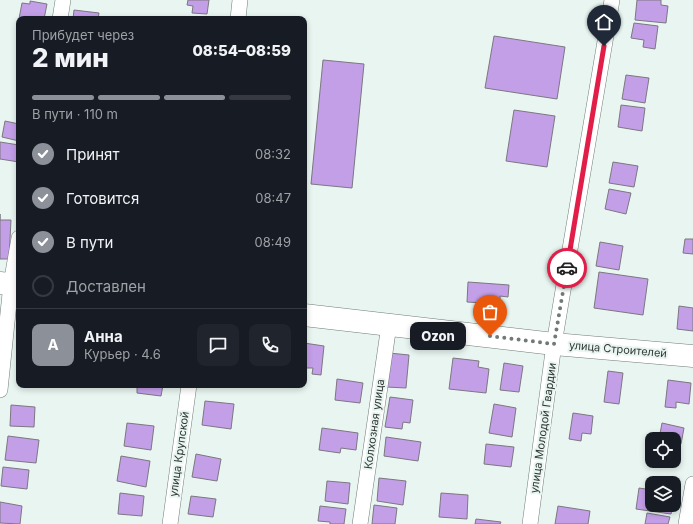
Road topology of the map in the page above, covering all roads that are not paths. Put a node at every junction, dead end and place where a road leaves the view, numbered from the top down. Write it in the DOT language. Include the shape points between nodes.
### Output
graph roads {
  1 [pos="64,0"];
  2 [pos="240,0"];
  3 [pos="612,0"];
  4 [pos="61,16"];
  5 [pos="238,16"];
  6 [pos="16,253"];
  7 [pos="10,284"];
  8 [pos="307,315"];
  9 [pos="389,325"];
  10 [pos="554,344"];
  11 [pos="693,356"];
  12 [pos="189,388"];
  13 [pos="0,390"];
  14 [pos="693,484"];
  15 [pos="170,524"];
  16 [pos="360,524"];
  17 [pos="530,524"];
  18 [pos="686,524"];
  1 -- 4 [label="street"];
  2 -- 5 [label="street"];
  3 -- 10 [label="street, улица Молодой Гвардии"];
  6 -- 7 [label="street"];
  7 -- 13 [label="street"];
  8 -- 9 [label="street, улица Строителей"];
  9 -- 10 [label="street, улица Строителей"];
  9 -- 16 [label="street, Колхозная улица"];
  10 -- 11 [label="street, улица Строителей"];
  10 -- 17 [label="street, улица Молодой Гвардии"];
  12 -- 15 [label="street, улица Крупской"];
  14 -- 18 [label="street"];
}
